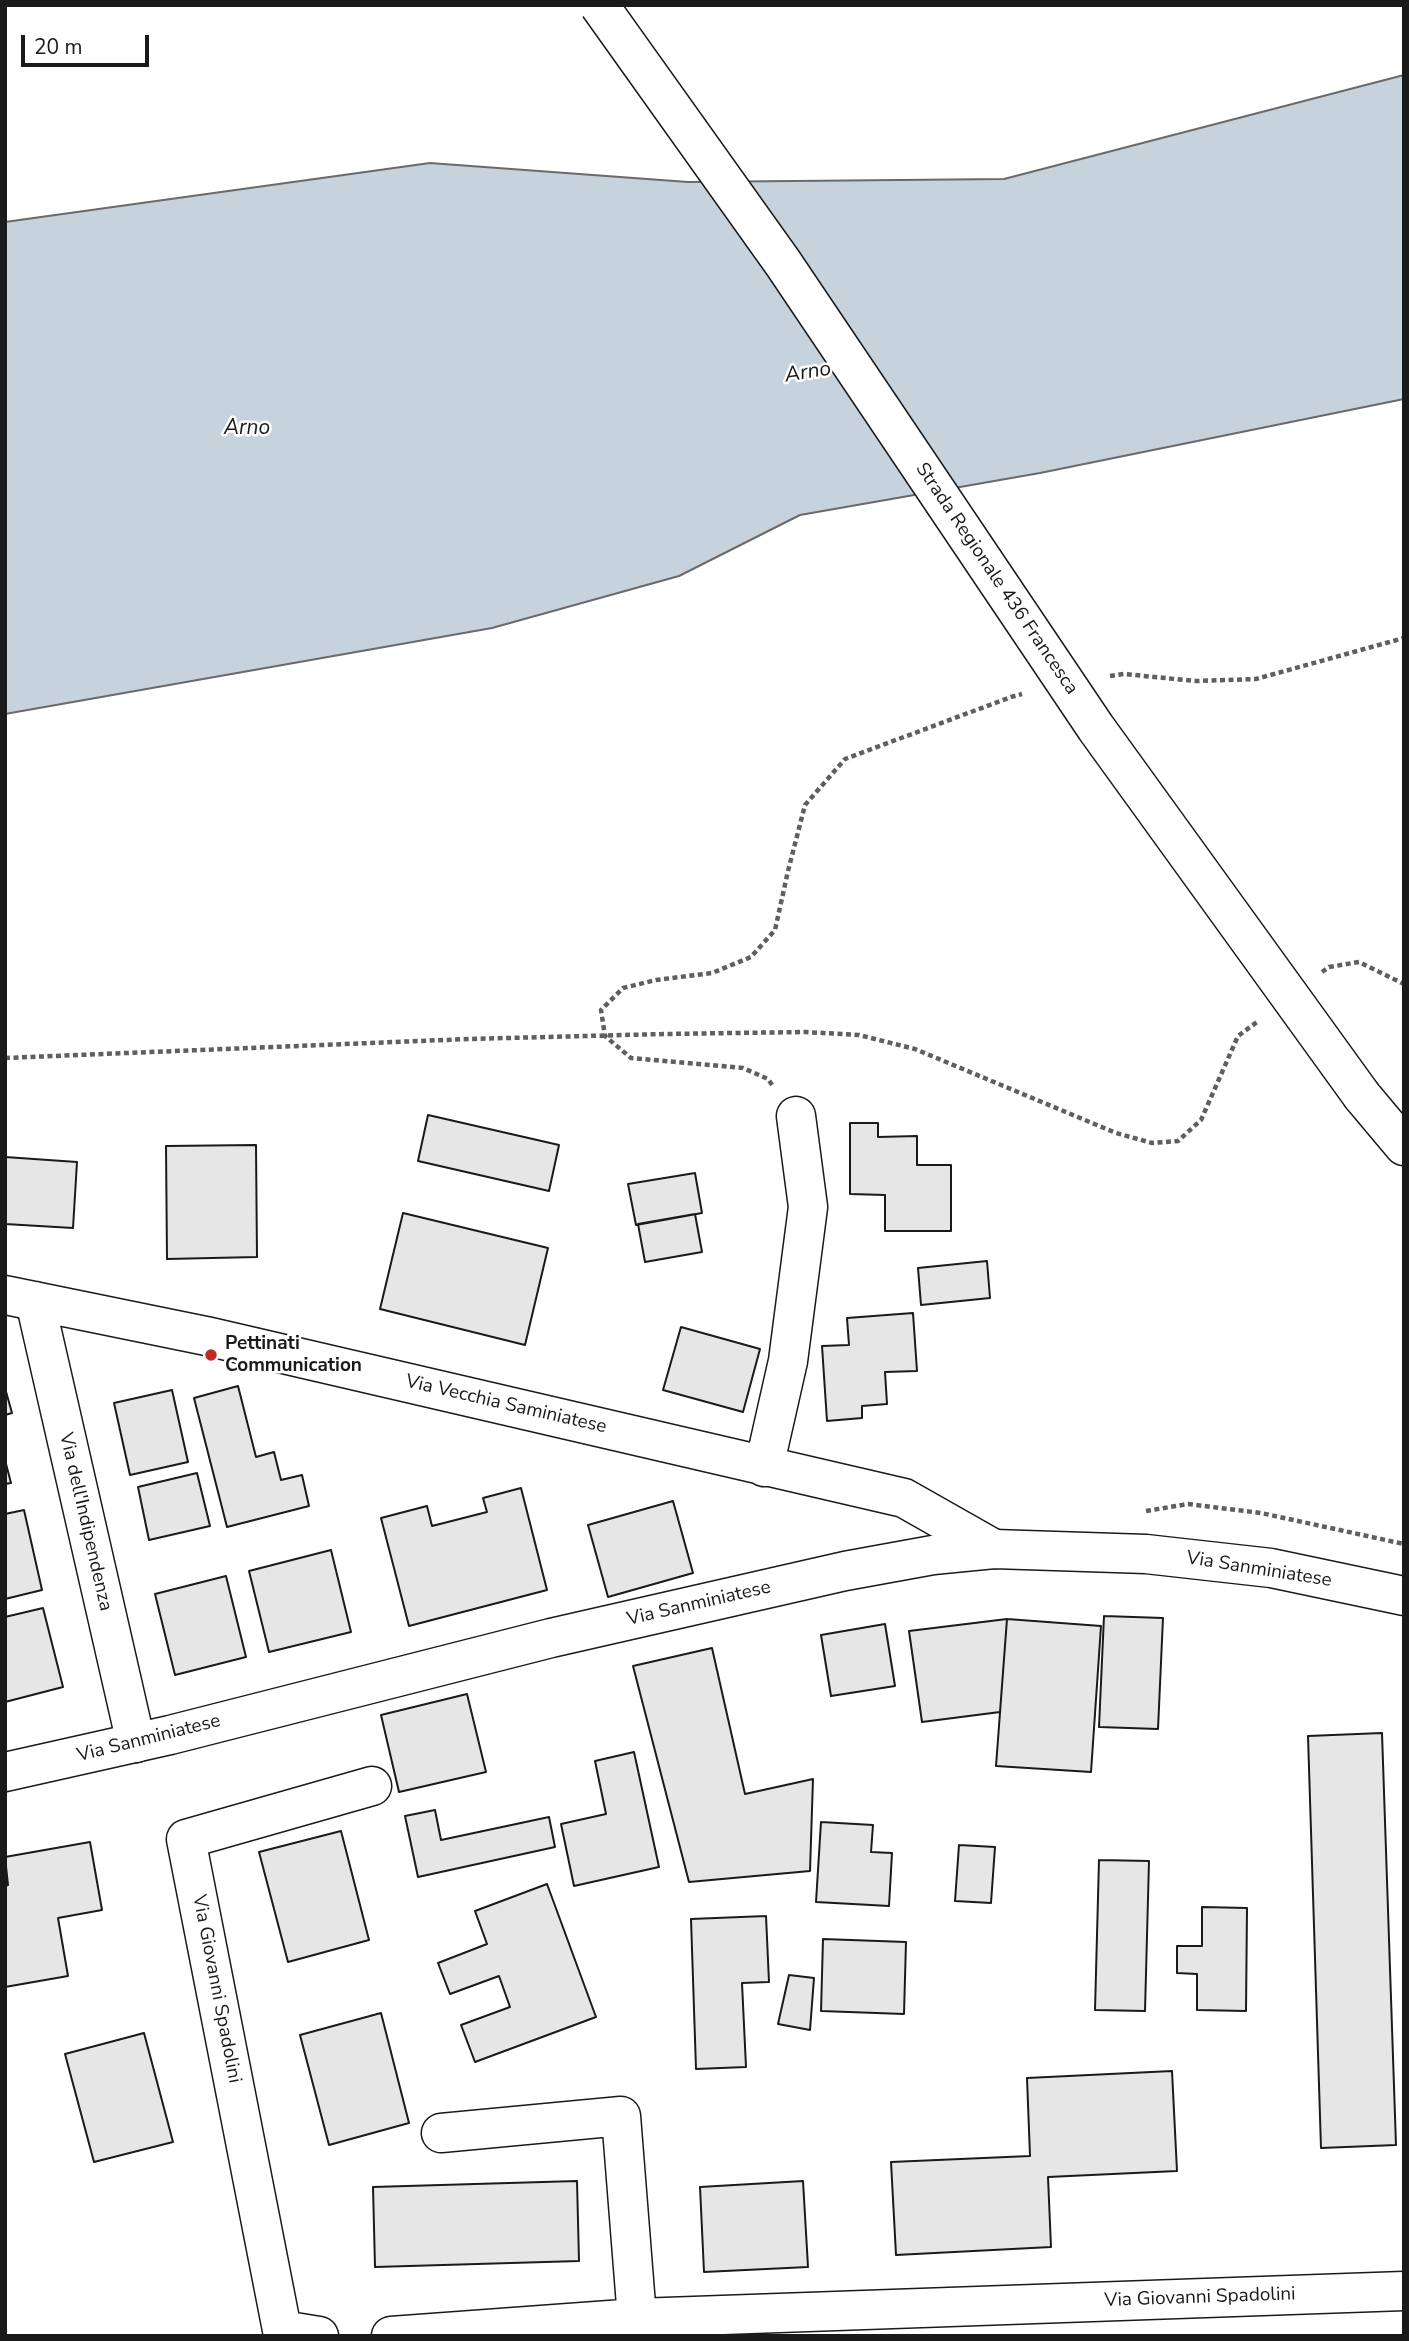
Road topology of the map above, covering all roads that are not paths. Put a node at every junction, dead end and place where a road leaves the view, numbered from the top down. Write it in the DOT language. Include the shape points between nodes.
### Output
graph roads {
  1 [pos="598,5"];
  2 [pos="796,1116"];
  3 [pos="1404,1146"];
  4 [pos="20,1298"];
  5 [pos="764,1467"];
  6 [pos="993,1549"];
  7 [pos="1404,1596"];
  8 [pos="136,1743"];
  9 [pos="5,1772"];
  10 [pos="372,1786"];
  11 [pos="441,2133"];
  12 [pos="1404,2291"];
  13 [pos="637,2318"];
  14 [pos="997,2320"];
  15 [pos="294,2334"];
  16 [pos="391,2336"];
  1 -- 3 [label="street, Strada Regionale 436 Francesca, bridge" via="783,263 1096,728 1362,1096"];
  2 -- 5 [label="street" via="808,1207 788,1361"];
  4 -- 5 [label="street, Via Vecchia Saminiatese" via="206,1336"];
  4 -- 8 [label="street, Via dell'Indipendenza"];
  5 -- 6 [label="street, Via Vecchia Saminiatese" via="904,1498"];
  6 -- 7 [label="street, Via Sanminiatese" via="1196,1559"];
  6 -- 8 [label="street, Via Sanminiatese" via="832,1573 551,1638"];
  8 -- 9 [label="street, Via Sanminiatese"];
  10 -- 15 [label="street, Via Giovanni Spadolini" via="186,1839"];
  11 -- 13 [label="street" via="621,2116"];
  12 -- 14 [label="street, Via Giovanni Spadolini"];
  13 -- 14 [label="street, Via Giovanni Spadolini"];
  13 -- 16 [label="street, Via Giovanni Spadolini"];
}
